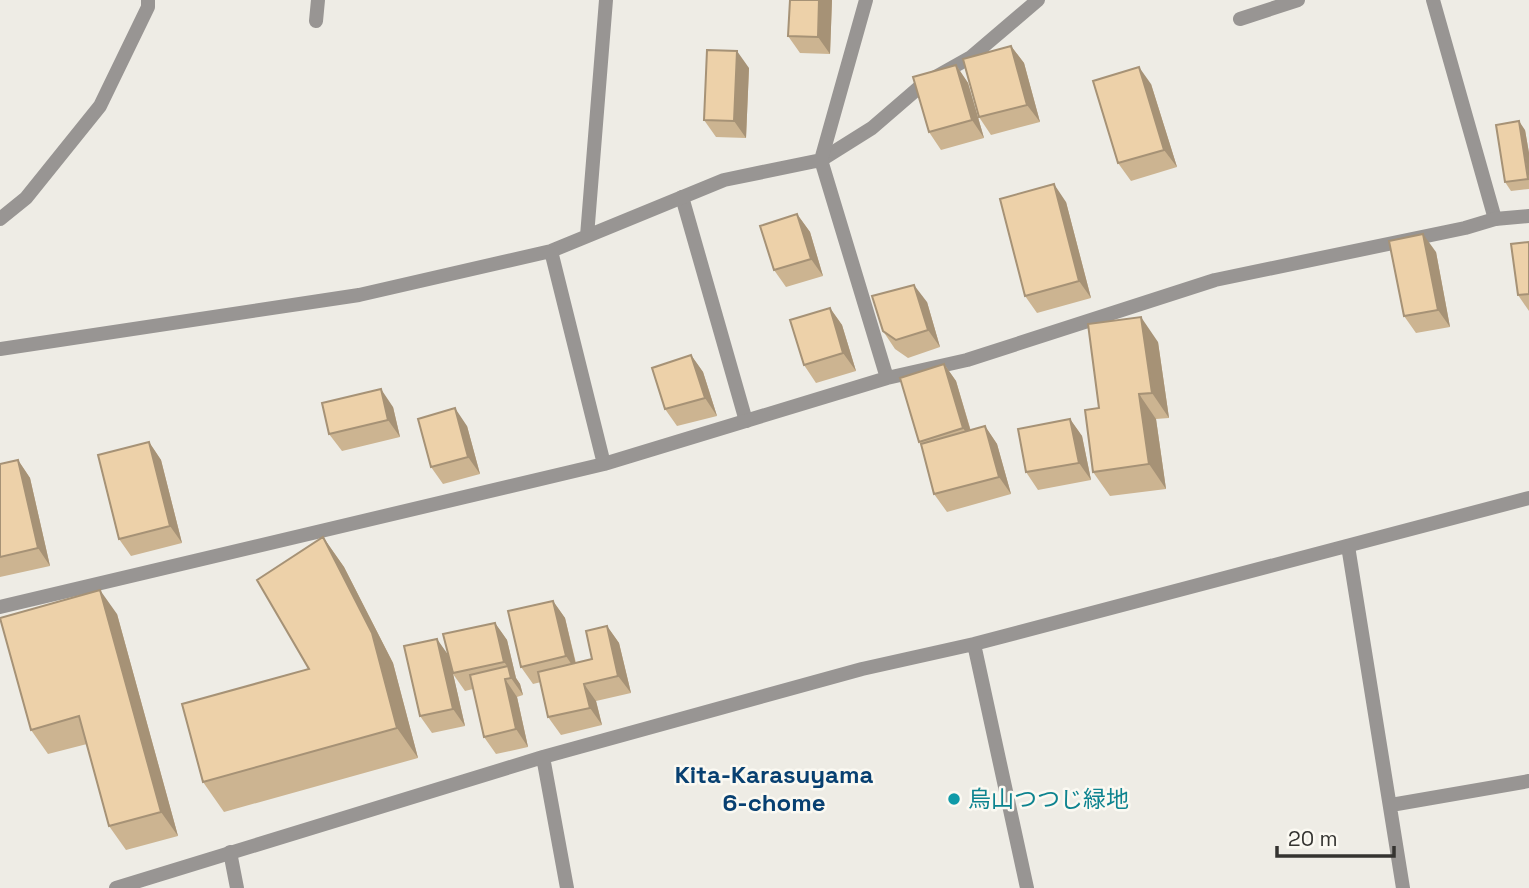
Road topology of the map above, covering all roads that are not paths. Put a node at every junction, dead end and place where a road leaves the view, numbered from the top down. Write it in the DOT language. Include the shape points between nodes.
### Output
graph roads {
  1 [pos="149,0"];
  2 [pos="318,0"];
  3 [pos="607,0"];
  4 [pos="866,0"];
  5 [pos="1038,0"];
  6 [pos="1298,0"];
  7 [pos="1433,0"];
  8 [pos="1241,19"];
  9 [pos="316,21"];
  10 [pos="821,160"];
  11 [pos="682,198"];
  12 [pos="1529,216"];
  13 [pos="0,219"];
  14 [pos="1495,219"];
  15 [pos="587,236"];
  16 [pos="551,251"];
  17 [pos="0,349"];
  18 [pos="887,378"];
  19 [pos="746,421"];
  20 [pos="604,464"];
  21 [pos="1529,501"];
  22 [pos="1348,546"];
  23 [pos="0,607"];
  24 [pos="974,644"];
  25 [pos="543,757"];
  26 [pos="1529,781"];
  27 [pos="1391,804"];
  28 [pos="230,852"];
  29 [pos="116,888"];
  30 [pos="237,888"];
  31 [pos="567,888"];
  32 [pos="1027,888"];
  33 [pos="1404,888"];
  1 -- 13 [label="street" via="100,106 26,198"];
  2 -- 9 [label="street"];
  3 -- 15 [label="street"];
  4 -- 10 [label="street"];
  5 -- 10 [label="street" via="971,57 923,85 872,128"];
  6 -- 8 [label="street"];
  7 -- 14 [label="street"];
  10 -- 11 [label="street" via="724,180"];
  10 -- 18 [label="street"];
  11 -- 15 [label="street"];
  11 -- 19 [label="street"];
  12 -- 14 [label="street"];
  14 -- 18 [label="street" via="1215,280 967,360"];
  15 -- 16 [label="street"];
  16 -- 17 [label="street" via="359,295"];
  16 -- 20 [label="street"];
  18 -- 19 [label="street"];
  19 -- 20 [label="street"];
  20 -- 23 [label="street"];
  21 -- 22 [label="street"];
  22 -- 24 [label="street"];
  22 -- 27 [label="street"];
  24 -- 25 [label="street" via="862,669"];
  24 -- 32 [label="street"];
  25 -- 28 [label="street"];
  25 -- 31 [label="street"];
  26 -- 27 [label="street"];
  27 -- 33 [label="street"];
  28 -- 29 [label="street"];
  28 -- 30 [label="street"];
}
